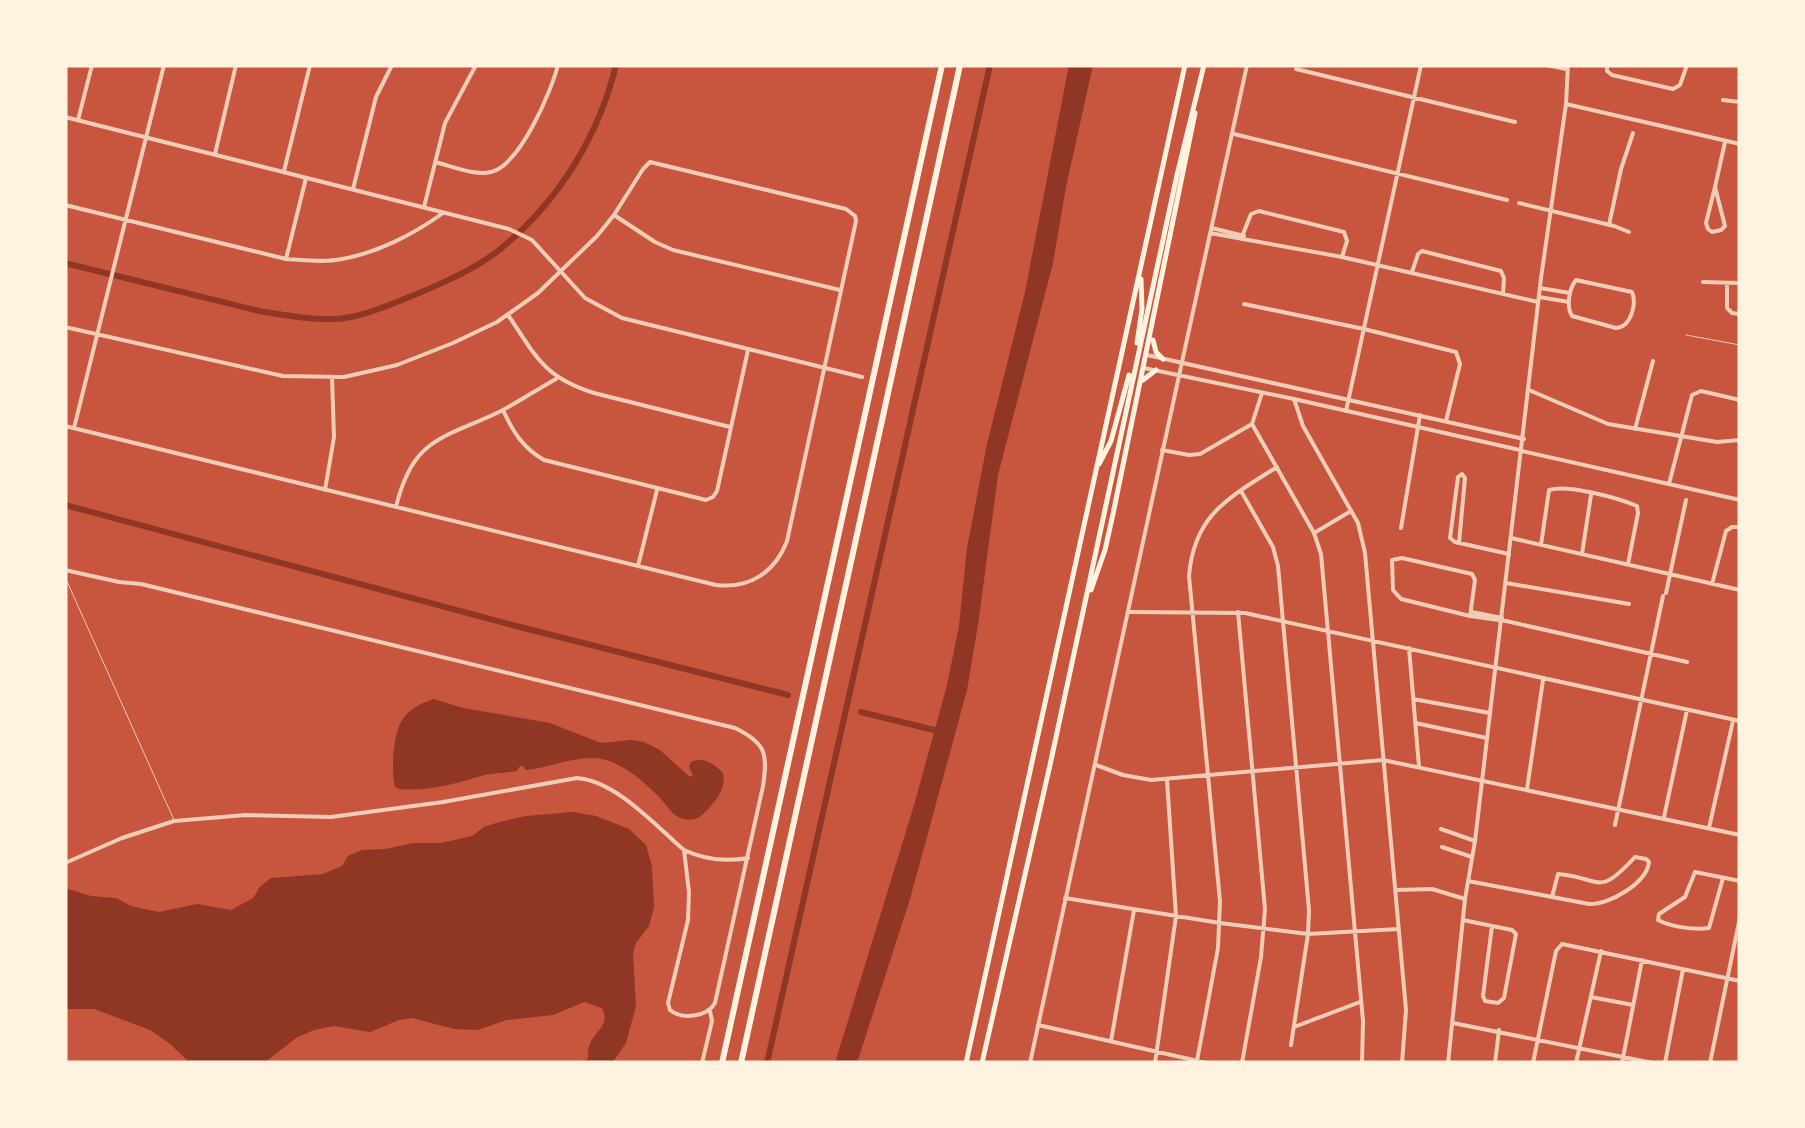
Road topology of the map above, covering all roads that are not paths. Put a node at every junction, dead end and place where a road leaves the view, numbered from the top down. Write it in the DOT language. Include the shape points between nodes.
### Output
graph roads {
  1 [pos="92,65"];
  2 [pos="164,65"];
  3 [pos="236,65"];
  4 [pos="310,65"];
  5 [pos="392,65"];
  6 [pos="476,65"];
  7 [pos="558,65"];
  8 [pos="942,65"];
  9 [pos="960,65"];
  10 [pos="1185,65"];
  11 [pos="1204,65"];
  12 [pos="1247,65"];
  13 [pos="1421,65"];
  14 [pos="1546,65"];
  15 [pos="1606,65"];
  16 [pos="1687,65"];
  17 [pos="1568,67"];
  18 [pos="1296,69"];
  19 [pos="1414,96"];
  20 [pos="1724,100"];
  21 [pos="1740,102"];
  22 [pos="1566,104"];
  23 [pos="65,117"];
  24 [pos="78,120"];
  25 [pos="1515,122"];
  26 [pos="1634,133"];
  27 [pos="1232,134"];
  28 [pos="146,139"];
  29 [pos="1725,140"];
  30 [pos="1740,144"];
  31 [pos="215,154"];
  32 [pos="435,162"];
  33 [pos="284,171"];
  34 [pos="1397,174"];
  35 [pos="306,178"];
  36 [pos="1715,186"];
  37 [pos="353,189"];
  38 [pos="1507,200"];
  39 [pos="1519,202"];
  40 [pos="65,205"];
  41 [pos="424,207"];
  42 [pos="1552,211"];
  43 [pos="444,212"];
  44 [pos="614,215"];
  45 [pos="126,220"];
  46 [pos="1609,225"];
  47 [pos="1211,230"];
  48 [pos="1629,232"];
  49 [pos="1244,237"];
  50 [pos="1342,257"];
  51 [pos="286,259"];
  52 [pos="1378,266"];
  53 [pos="561,272"];
  54 [pos="1140,272"];
  55 [pos="1412,272"];
  56 [pos="1704,282"];
  57 [pos="1727,283"];
  58 [pos="1740,283"];
  59 [pos="1540,288"];
  60 [pos="842,291"];
  61 [pos="1570,292"];
  62 [pos="1503,294"];
  63 [pos="1539,299"];
  64 [pos="1569,302"];
  65 [pos="1244,304"];
  66 [pos="1740,314"];
  67 [pos="508,315"];
  68 [pos="1153,326"];
  69 [pos="65,327"];
  70 [pos="1364,329"];
  71 [pos="98,335"];
  72 [pos="1686,335"];
  73 [pos="1740,345"];
  74 [pos="748,350"];
  75 [pos="1147,356"];
  76 [pos="1162,358"];
  77 [pos="1139,360"];
  78 [pos="1653,361"];
  79 [pos="1182,362"];
  80 [pos="1144,368"];
  81 [pos="825,369"];
  82 [pos="1156,370"];
  83 [pos="1178,374"];
  84 [pos="332,377"];
  85 [pos="558,378"];
  86 [pos="862,378"];
  87 [pos="1140,388"];
  88 [pos="1529,390"];
  89 [pos="1262,393"];
  90 [pos="1348,398"];
  91 [pos="1294,399"];
  92 [pos="1740,400"];
  93 [pos="503,410"];
  94 [pos="1346,411"];
  95 [pos="1420,415"];
  96 [pos="1446,421"];
  97 [pos="1252,424"];
  98 [pos="65,426"];
  99 [pos="730,427"];
  100 [pos="1418,427"];
  101 [pos="74,428"];
  102 [pos="1635,430"];
  103 [pos="1680,436"];
  104 [pos="1524,440"];
  105 [pos="1740,440"];
  106 [pos="1162,450"];
  107 [pos="1522,451"];
  108 [pos="1277,467"];
  109 [pos="1096,470"];
  110 [pos="1668,484"];
  111 [pos="325,490"];
  112 [pos="657,490"];
  113 [pos="1240,490"];
  114 [pos="1592,494"];
  115 [pos="1686,500"];
  116 [pos="1740,500"];
  117 [pos="396,506"];
  118 [pos="1351,510"];
  119 [pos="1740,527"];
  120 [pos="1400,528"];
  121 [pos="1314,532"];
  122 [pos="1511,538"];
  123 [pos="1459,542"];
  124 [pos="1542,545"];
  125 [pos="1509,554"];
  126 [pos="1582,554"];
  127 [pos="1628,564"];
  128 [pos="638,566"];
  129 [pos="65,574"];
  130 [pos="1670,574"];
  131 [pos="1505,582"];
  132 [pos="1712,584"];
  133 [pos="1740,590"];
  134 [pos="1629,604"];
  135 [pos="1084,607"];
  136 [pos="1128,612"];
  137 [pos="1238,612"];
  138 [pos="1194,613"];
  139 [pos="1470,614"];
  140 [pos="1284,620"];
  141 [pos="1502,620"];
  142 [pos="1328,631"];
  143 [pos="1372,640"];
  144 [pos="1408,648"];
  145 [pos="1651,654"];
  146 [pos="1687,662"];
  147 [pos="1495,668"];
  148 [pos="1544,678"];
  149 [pos="1412,699"];
  150 [pos="1641,700"];
  151 [pos="1687,710"];
  152 [pos="1490,714"];
  153 [pos="1733,720"];
  154 [pos="1740,721"];
  155 [pos="1415,723"];
  156 [pos="1486,738"];
  157 [pos="1383,760"];
  158 [pos="1094,764"];
  159 [pos="1340,764"];
  160 [pos="1419,766"];
  161 [pos="1296,767"];
  162 [pos="1253,771"];
  163 [pos="1208,775"];
  164 [pos="1167,779"];
  165 [pos="1482,780"];
  166 [pos="1527,789"];
  167 [pos="1619,808"];
  168 [pos="1664,817"];
  169 [pos="174,821"];
  170 [pos="1615,826"];
  171 [pos="1709,828"];
  172 [pos="1442,829"];
  173 [pos="1740,834"];
  174 [pos="1475,840"];
  175 [pos="1442,847"];
  176 [pos="684,850"];
  177 [pos="748,858"];
  178 [pos="1472,858"];
  179 [pos="65,863"];
  180 [pos="1723,878"];
  181 [pos="1468,881"];
  182 [pos="1740,881"];
  183 [pos="1396,890"];
  184 [pos="1552,897"];
  185 [pos="1066,898"];
  186 [pos="1465,899"];
  187 [pos="1134,910"];
  188 [pos="1176,916"];
  189 [pos="1740,917"];
  190 [pos="1462,920"];
  191 [pos="1220,923"];
  192 [pos="1492,926"];
  193 [pos="1264,929"];
  194 [pos="1398,929"];
  195 [pos="1354,932"];
  196 [pos="1308,934"];
  197 [pos="1601,950"];
  198 [pos="1642,959"];
  199 [pos="1684,968"];
  200 [pos="1728,978"];
  201 [pos="1740,981"];
  202 [pos="1591,998"];
  203 [pos="1362,1001"];
  204 [pos="1633,1005"];
  205 [pos="710,1010"];
  206 [pos="1453,1023"];
  207 [pos="1038,1026"];
  208 [pos="1294,1027"];
  209 [pos="1498,1030"];
  210 [pos="1538,1039"];
  211 [pos="1111,1041"];
  212 [pos="1291,1045"];
  213 [pos="1579,1048"];
  214 [pos="1156,1052"];
  215 [pos="1623,1060"];
  216 [pos="1197,1061"];
  217 [pos="702,1063"];
  218 [pos="722,1063"];
  219 [pos="741,1063"];
  220 [pos="966,1063"];
  221 [pos="982,1063"];
  222 [pos="1030,1063"];
  223 [pos="1155,1063"];
  224 [pos="1207,1063"];
  225 [pos="1242,1063"];
  226 [pos="1362,1063"];
  227 [pos="1402,1063"];
  228 [pos="1448,1063"];
  229 [pos="1495,1063"];
  230 [pos="1533,1063"];
  231 [pos="1576,1063"];
  232 [pos="1654,1063"];
  233 [pos="1665,1063"];
  234 [pos="1710,1063"];
  1 -- 24 [label="street"];
  2 -- 28 [label="street"];
  3 -- 31 [label="street"];
  4 -- 33 [label="street"];
  5 -- 37 [label="street" via="376,98"];
  6 -- 32 [label="street" via="448,116"];
  7 -- 32 [label="street" via="541,110 506,165 484,172"];
  8 -- 218 [label="highway"];
  9 -- 219 [label="highway"];
  10 -- 54 [label="highway"];
  11 -- 68 [label="highway"];
  11 -- 135 [label="highway"];
  12 -- 27 [label="street"];
  13 -- 19 [label="street"];
  14 -- 17 [label="street"];
  15 -- 16 [label="street" via="1612,76 1673,89"];
  17 -- 22 [label="street"];
  18 -- 19 [label="street"];
  19 -- 25 [label="street"];
  19 -- 34 [label="street"];
  20 -- 21 [label="street"];
  22 -- 29 [label="street"];
  22 -- 42 [label="street"];
  23 -- 24 [label="street"];
  24 -- 28 [label="street"];
  26 -- 46 [label="street"];
  27 -- 34 [label="street"];
  27 -- 47 [label="street"];
  28 -- 31 [label="street"];
  28 -- 45 [label="street"];
  29 -- 30 [label="street"];
  29 -- 36 [label="street"];
  31 -- 33 [label="street"];
  32 -- 41 [label="street"];
  33 -- 35 [label="street"];
  34 -- 38 [label="street"];
  34 -- 52 [label="street"];
  35 -- 37 [label="street"];
  35 -- 51 [label="street"];
  36 -- 36 [label="street" via="1706,223 1712,232 1725,223"];
  37 -- 41 [label="street"];
  39 -- 42 [label="street"];
  40 -- 45 [label="street"];
  41 -- 43 [label="street"];
  42 -- 46 [label="street"];
  42 -- 59 [label="street"];
  43 -- 51 [label="street" via="352,256"];
  43 -- 53 [label="street" via="514,230"];
  44 -- 53 [label="street"];
  44 -- 60 [label="street" via="673,250"];
  44 -- 60 [label="street" via="652,162 846,210 857,226"];
  45 -- 51 [label="street"];
  45 -- 71 [label="street"];
  46 -- 48 [label="street"];
  47 -- 49 [label="street"];
  47 -- 79 [label="street"];
  49 -- 50 [label="street"];
  49 -- 50 [label="street" via="1259,210 1344,232"];
  50 -- 52 [label="street"];
  52 -- 55 [label="street"];
  52 -- 70 [label="street"];
  53 -- 67 [label="street"];
  53 -- 74 [label="street" via="586,298 622,318"];
  54 -- 77 [label="highway"];
  54 -- 109 [label="highway"];
  55 -- 62 [label="street"];
  55 -- 62 [label="street" via="1420,252 1452,257 1502,270"];
  56 -- 57 [label="street"];
  57 -- 58 [label="street"];
  57 -- 66 [label="street" via="1727,308"];
  59 -- 61 [label="street"];
  59 -- 63 [label="street"];
  60 -- 81 [label="street"];
  61 -- 64 [label="street"];
  61 -- 64 [label="street" via="1581,280 1630,290 1634,300 1621,328 1572,316"];
  62 -- 63 [label="street"];
  63 -- 64 [label="street"];
  63 -- 88 [label="street"];
  65 -- 70 [label="street"];
  67 -- 84 [label="street" via="397,365"];
  67 -- 85 [label="street"];
  68 -- 75 [label="highway"];
  68 -- 76 [label="highway"];
  69 -- 71 [label="street"];
  70 -- 90 [label="street"];
  70 -- 96 [label="street" via="1456,352 1460,364"];
  71 -- 84 [label="street" via="283,376"];
  71 -- 101 [label="street"];
  72 -- 73 [label="lane"];
  74 -- 81 [label="street"];
  74 -- 99 [label="street"];
  75 -- 76 [label="street"];
  75 -- 77 [label="highway"];
  75 -- 80 [label="highway"];
  76 -- 79 [label="street"];
  77 -- 80 [label="highway"];
  77 -- 109 [label="highway"];
  78 -- 102 [label="street"];
  79 -- 83 [label="street"];
  79 -- 90 [label="street"];
  80 -- 82 [label="street"];
  80 -- 87 [label="highway"];
  81 -- 86 [label="street"];
  81 -- 128 [label="street" via="787,541 772,568 746,584 726,586"];
  82 -- 83 [label="street"];
  82 -- 87 [label="highway"];
  83 -- 89 [label="street"];
  83 -- 106 [label="street"];
  84 -- 111 [label="street" via="334,437"];
  85 -- 93 [label="street"];
  85 -- 99 [label="street"];
  87 -- 135 [label="highway" via="1106,544"];
  88 -- 102 [label="street"];
  88 -- 104 [label="street"];
  89 -- 91 [label="street"];
  89 -- 97 [label="street"];
  90 -- 94 [label="street"];
  90 -- 95 [label="street"];
  91 -- 94 [label="street"];
  91 -- 118 [label="street"];
  92 -- 103 [label="street" via="1694,393"];
  93 -- 112 [label="street" via="518,439 544,460"];
  93 -- 117 [label="street" via="443,436 420,454 405,474"];
  94 -- 100 [label="street"];
  95 -- 96 [label="street"];
  95 -- 100 [label="street"];
  96 -- 104 [label="street"];
  97 -- 106 [label="street" via="1200,454"];
  97 -- 108 [label="street"];
  98 -- 101 [label="street"];
  99 -- 112 [label="street" via="710,499"];
  100 -- 107 [label="street"];
  100 -- 120 [label="street"];
  101 -- 111 [label="street"];
  102 -- 103 [label="street"];
  103 -- 105 [label="street"];
  103 -- 110 [label="street"];
  104 -- 107 [label="street"];
  106 -- 136 [label="street"];
  107 -- 110 [label="street"];
  107 -- 122 [label="street"];
  108 -- 113 [label="street"];
  108 -- 121 [label="street"];
  109 -- 220 [label="highway"];
  110 -- 116 [label="street"];
  111 -- 117 [label="street"];
  112 -- 128 [label="street"];
  113 -- 138 [label="street" via="1196,538 1189,576"];
  113 -- 140 [label="street" via="1276,556"];
  114 -- 124 [label="street" via="1550,490"];
  114 -- 126 [label="street"];
  114 -- 127 [label="street" via="1634,504"];
  115 -- 130 [label="street"];
  117 -- 128 [label="street"];
  118 -- 121 [label="street"];
  118 -- 143 [label="street" via="1364,553"];
  119 -- 132 [label="street" via="1726,531"];
  121 -- 142 [label="street"];
  122 -- 124 [label="street"];
  122 -- 125 [label="street"];
  123 -- 123 [label="street" via="1464,478 1462,474 1450,535"];
  123 -- 125 [label="street"];
  124 -- 126 [label="street"];
  125 -- 131 [label="street"];
  126 -- 127 [label="street"];
  127 -- 130 [label="street"];
  129 -- 169 [label="lane"];
  129 -- 177 [label="street" via="142,584 735,728 758,741 766,759"];
  130 -- 132 [label="street"];
  130 -- 145 [label="street"];
  131 -- 134 [label="street"];
  131 -- 141 [label="street"];
  132 -- 133 [label="street"];
  135 -- 221 [label="highway"];
  136 -- 138 [label="street"];
  136 -- 158 [label="street"];
  137 -- 138 [label="street"];
  137 -- 140 [label="street"];
  137 -- 162 [label="street"];
  138 -- 163 [label="street"];
  139 -- 139 [label="street" via="1470,573 1402,558 1391,562 1393,590 1401,598"];
  139 -- 141 [label="street"];
  140 -- 142 [label="street"];
  140 -- 161 [label="street"];
  141 -- 145 [label="street"];
  141 -- 147 [label="street"];
  142 -- 143 [label="street"];
  142 -- 159 [label="street"];
  143 -- 144 [label="street"];
  143 -- 157 [label="street"];
  144 -- 147 [label="street"];
  144 -- 149 [label="street"];
  145 -- 146 [label="street"];
  145 -- 150 [label="street"];
  147 -- 148 [label="street"];
  147 -- 152 [label="street"];
  148 -- 150 [label="street"];
  148 -- 166 [label="street"];
  149 -- 152 [label="street"];
  149 -- 155 [label="street"];
  150 -- 151 [label="street"];
  150 -- 167 [label="street"];
  151 -- 153 [label="street"];
  151 -- 168 [label="street"];
  152 -- 156 [label="street"];
  153 -- 154 [label="street"];
  153 -- 171 [label="street"];
  155 -- 156 [label="street"];
  155 -- 160 [label="street"];
  156 -- 165 [label="street"];
  157 -- 159 [label="street"];
  157 -- 160 [label="street"];
  157 -- 183 [label="street"];
  158 -- 164 [label="street" via="1133,778"];
  158 -- 185 [label="street"];
  159 -- 161 [label="street"];
  159 -- 195 [label="street"];
  160 -- 165 [label="street"];
  161 -- 162 [label="street"];
  161 -- 196 [label="street"];
  162 -- 163 [label="street"];
  162 -- 193 [label="street"];
  163 -- 164 [label="street"];
  163 -- 191 [label="street"];
  164 -- 188 [label="street"];
  165 -- 166 [label="street"];
  165 -- 174 [label="street"];
  166 -- 167 [label="street"];
  167 -- 168 [label="street"];
  167 -- 170 [label="street"];
  168 -- 171 [label="street"];
  169 -- 176 [label="street" via="246,814 331,817 577,778 607,787"];
  169 -- 179 [label="street"];
  171 -- 173 [label="street"];
  172 -- 174 [label="street"];
  174 -- 178 [label="street"];
  175 -- 178 [label="street"];
  176 -- 177 [label="street" via="712,860"];
  176 -- 205 [label="street" via="688,920 668,1006 678,1015"];
  177 -- 205 [label="street"];
  178 -- 181 [label="street"];
  180 -- 180 [label="street" via="1709,928 1660,922 1659,914 1688,894 1692,875"];
  180 -- 182 [label="street"];
  181 -- 184 [label="street"];
  181 -- 186 [label="street"];
  183 -- 186 [label="street"];
  183 -- 194 [label="street"];
  184 -- 184 [label="street" via="1605,903 1641,879 1649,862 1635,857 1621,874 1600,883 1558,874"];
  185 -- 187 [label="street"];
  185 -- 207 [label="street"];
  186 -- 190 [label="street"];
  187 -- 188 [label="street"];
  187 -- 211 [label="street"];
  188 -- 191 [label="street"];
  188 -- 214 [label="street"];
  189 -- 200 [label="street"];
  190 -- 192 [label="street"];
  190 -- 206 [label="street"];
  191 -- 193 [label="street"];
  191 -- 216 [label="street"];
  192 -- 192 [label="street" via="1516,937 1500,1003 1483,996"];
  193 -- 196 [label="street"];
  193 -- 225 [label="street"];
  194 -- 195 [label="street"];
  194 -- 227 [label="street" via="1406,1010"];
  195 -- 196 [label="street"];
  195 -- 203 [label="street"];
  196 -- 208 [label="street"];
  197 -- 198 [label="street"];
  197 -- 202 [label="street"];
  197 -- 210 [label="street" via="1565,943 1556,950"];
  198 -- 199 [label="street"];
  198 -- 204 [label="street"];
  199 -- 200 [label="street"];
  199 -- 233 [label="street"];
  200 -- 201 [label="street"];
  200 -- 234 [label="street"];
  202 -- 204 [label="street"];
  202 -- 213 [label="street"];
  203 -- 208 [label="street"];
  203 -- 226 [label="street"];
  204 -- 215 [label="street"];
  205 -- 217 [label="street"];
  206 -- 209 [label="street"];
  206 -- 228 [label="street"];
  207 -- 211 [label="street"];
  207 -- 222 [label="street"];
  208 -- 212 [label="street"];
  209 -- 210 [label="street"];
  209 -- 229 [label="street"];
  210 -- 213 [label="street"];
  210 -- 230 [label="street"];
  211 -- 214 [label="street"];
  213 -- 215 [label="street"];
  213 -- 231 [label="street"];
  214 -- 216 [label="street"];
  214 -- 223 [label="street"];
  215 -- 232 [label="street"];
  216 -- 224 [label="street"];
}
